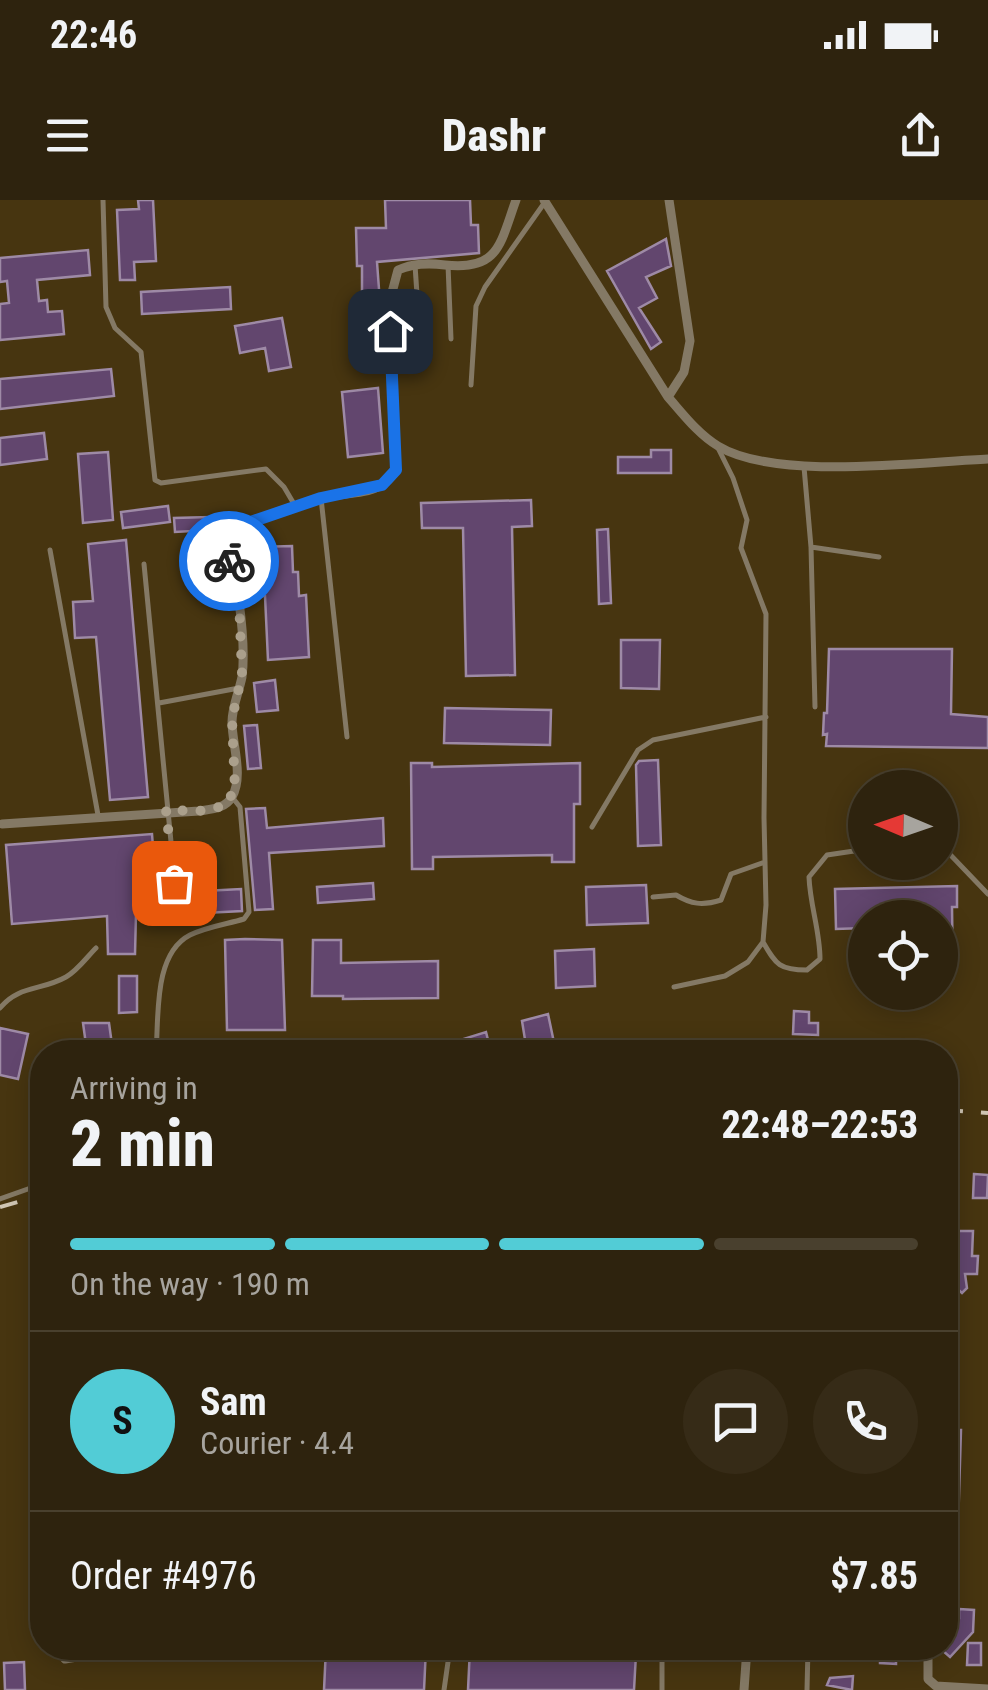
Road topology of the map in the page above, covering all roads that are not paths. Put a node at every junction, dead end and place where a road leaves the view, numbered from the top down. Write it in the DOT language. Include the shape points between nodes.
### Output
graph roads {
  1 [pos="103,200"];
  2 [pos="516,200"];
  3 [pos="669,200"];
  4 [pos="545,201"];
  5 [pos="415,265"];
  6 [pos="448,266"];
  7 [pos="451,339"];
  8 [pos="420,340"];
  9 [pos="472,386"];
  10 [pos="668,397"];
  11 [pos="717,446"];
  12 [pos="988,459"];
  13 [pos="804,467"];
  14 [pos="321,498"];
  15 [pos="295,507"];
  16 [pos="812,547"];
  17 [pos="50,550"];
  18 [pos="879,557"];
  19 [pos="144,564"];
  20 [pos="239,688"];
  21 [pos="157,703"];
  22 [pos="815,707"];
  23 [pos="766,717"];
  24 [pos="347,737"];
  25 [pos="232,797"];
  26 [pos="166,810"];
  27 [pos="98,816"];
  28 [pos="2,824"];
  29 [pos="592,826"];
  30 [pos="848,852"];
  31 [pos="765,862"];
  32 [pos="958,863"];
  33 [pos="174,883"];
  34 [pos="988,894"];
  35 [pos="653,897"];
  36 [pos="762,942"];
  37 [pos="96,948"];
  38 [pos="674,987"];
  39 [pos="0,1008"];
  40 [pos="157,1040"];
  41 [pos="30,1188"];
  42 [pos="0,1199"];
  43 [pos="448,1660"];
  44 [pos="662,1660"];
  45 [pos="746,1660"];
  46 [pos="808,1660"];
  47 [pos="928,1660"];
  48 [pos="988,1689"];
  49 [pos="444,1690"];
  50 [pos="662,1690"];
  51 [pos="744,1690"];
  52 [pos="807,1690"];
  1 -- 15 [label="lane" via="106,307 114,328 140,352 155,480 266,469"];
  2 -- 6 [label="street" via="485,262"];
  3 -- 10 [label="street" via="690,342 684,372"];
  4 -- 9 [label="lane" via="476,306"];
  4 -- 10 [label="street"];
  5 -- 6 [label="street"];
  5 -- 8 [label="lane"];
  5 -- 14 [label="street" via="398,270 390,300 396,470 371,490"];
  6 -- 7 [label="lane"];
  10 -- 11 [label="street"];
  11 -- 13 [label="street" via="744,458"];
  11 -- 23 [label="lane" via="748,520 741,548 766,614"];
  12 -- 13 [label="street"];
  13 -- 16 [label="lane"];
  14 -- 15 [label="street"];
  14 -- 24 [label="lane"];
  15 -- 20 [label="street" via="242,525 226,540 239,600"];
  16 -- 18 [label="lane"];
  16 -- 22 [label="lane"];
  17 -- 27 [label="lane"];
  19 -- 21 [label="lane"];
  20 -- 21 [label="lane"];
  20 -- 25 [label="street"];
  21 -- 26 [label="lane"];
  23 -- 29 [label="lane" via="653,740 638,750"];
  23 -- 31 [label="lane"];
  25 -- 26 [label="street" via="217,808"];
  25 -- 40 [label="lane" via="240,807 249,912 188,936 169,957"];
  26 -- 27 [label="street"];
  26 -- 33 [label="lane"];
  27 -- 28 [label="street"];
  30 -- 36 [label="lane" via="827,855 809,877 820,959 807,970 792,970 774,963"];
  31 -- 35 [label="lane" via="731,874 721,900"];
  31 -- 36 [label="lane"];
  32 -- 34 [label="lane"];
  36 -- 38 [label="lane" via="748,962 725,976"];
  37 -- 39 [label="lane" via="70,975 12,994"];
  41 -- 42 [label="lane"];
  43 -- 49 [label="lane"];
  44 -- 50 [label="lane"];
  45 -- 51 [label="street"];
  46 -- 52 [label="lane"];
  47 -- 48 [label="street" via="928,1680 936,1686"];
}
